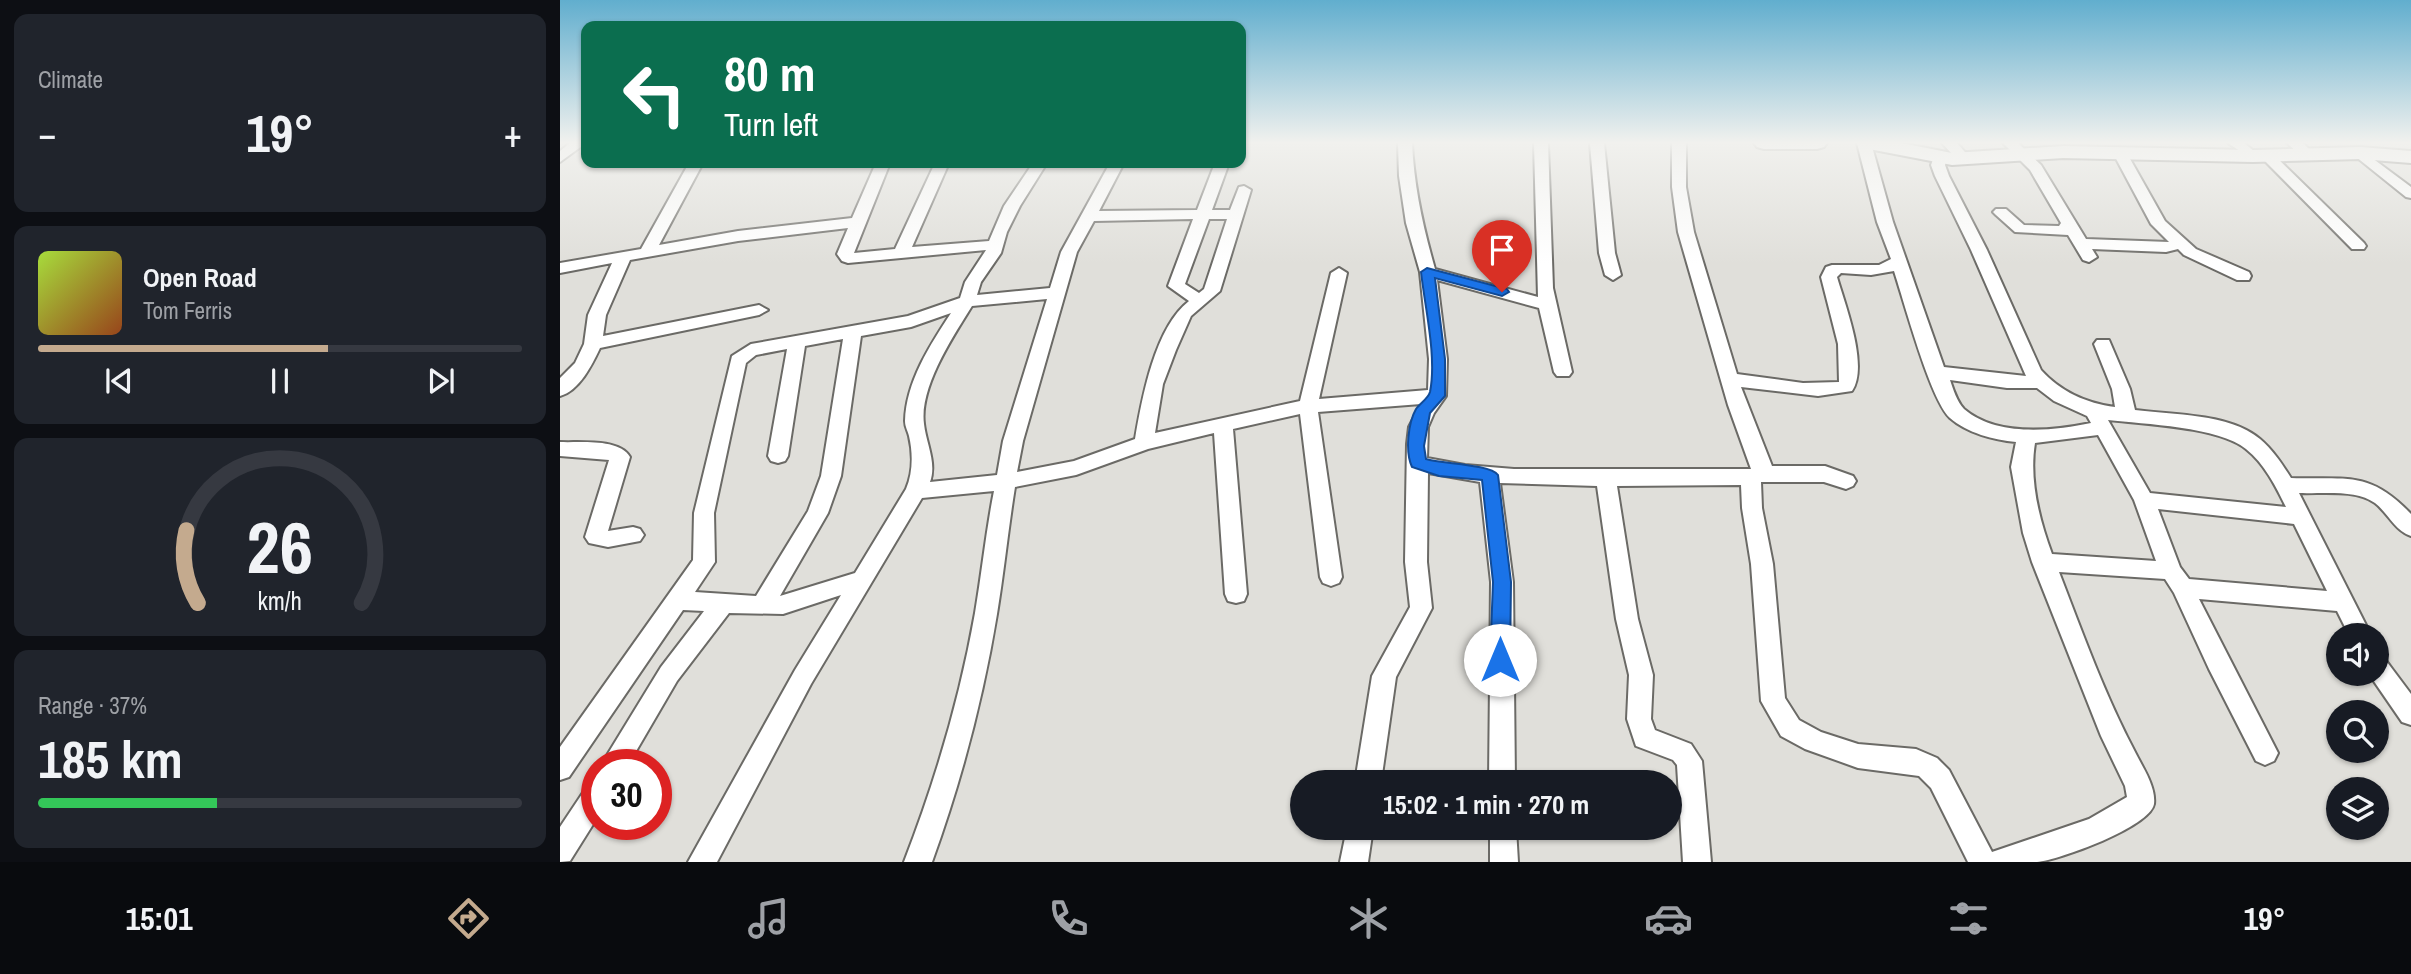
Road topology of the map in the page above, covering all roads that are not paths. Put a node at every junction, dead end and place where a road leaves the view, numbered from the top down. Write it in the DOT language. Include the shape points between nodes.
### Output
graph roads {
  1 [pos="685,183"];
  2 [pos="875,183"];
  3 [pos="933,183"];
  4 [pos="1027,183"];
  5 [pos="1107,183"];
  6 [pos="1214,183"];
  7 [pos="1409,183"];
  8 [pos="1545,183"];
  9 [pos="1601,183"];
  10 [pos="1679,183"];
  11 [pos="1875,183"];
  12 [pos="1946,183"];
  13 [pos="2045,183"];
  14 [pos="2135,183"];
  15 [pos="2290,183"];
  16 [pos="1244,190"];
  17 [pos="2001,212"];
  18 [pos="1202,214"];
  19 [pos="1237,215"];
  20 [pos="1090,216"];
  21 [pos="859,222"];
  22 [pos="2069,222"];
  23 [pos="2180,244"];
  24 [pos="993,245"];
  25 [pos="2358,246"];
  26 [pos="2085,251"];
  27 [pos="647,252"];
  28 [pos="901,253"];
  29 [pos="623,258"];
  30 [pos="1899,260"];
  31 [pos="560,268"];
  32 [pos="1427,272"];
  33 [pos="1339,273"];
  34 [pos="1613,275"];
  35 [pos="2243,276"];
  36 [pos="1056,293"];
  37 [pos="1201,301"];
  38 [pos="967,302"];
  39 [pos="1548,305"];
  40 [pos="759,310"];
  41 [pos="853,331"];
  42 [pos="797,341"];
  43 [pos="593,344"];
  44 [pos="2103,344"];
  45 [pos="1936,372"];
  46 [pos="1563,373"];
  47 [pos="1731,379"];
  48 [pos="2041,382"];
  49 [pos="560,390"];
  50 [pos="1437,396"];
  51 [pos="1308,406"];
  52 [pos="2126,414"];
  53 [pos="2099,419"];
  54 [pos="1223,424"];
  55 [pos="2027,436"];
  56 [pos="1144,443"];
  57 [pos="560,449"];
  58 [pos="778,456"];
  59 [pos="1418,463"];
  60 [pos="1489,475"];
  61 [pos="1755,476"];
  62 [pos="1606,479"];
  63 [pos="1846,481"];
  64 [pos="1004,482"];
  65 [pos="2285,485"];
  66 [pos="916,491"];
  67 [pos="2144,500"];
  68 [pos="2300,517"];
  69 [pos="2411,528"];
  70 [pos="633,535"];
  71 [pos="2043,562"];
  72 [pos="1331,578"];
  73 [pos="863,579"];
  74 [pos="2177,579"];
  75 [pos="1236,594"];
  76 [pos="675,600"];
  77 [pos="2341,602"];
  78 [pos="723,604"];
  79 [pos="762,606"];
  80 [pos="2353,623"];
  81 [pos="2389,683"];
  82 [pos="2411,714"];
  83 [pos="623,749"];
  84 [pos="2265,753"];
  85 [pos="560,768"];
  86 [pos="1370,770"];
  87 [pos="1502,770"];
  88 [pos="581,819"];
  89 [pos="1358,840"];
  90 [pos="1503,840"];
  91 [pos="560,851"];
  92 [pos="702,862"];
  93 [pos="918,862"];
  94 [pos="1354,862"];
  95 [pos="1504,862"];
  96 [pos="1697,862"];
  97 [pos="1983,862"];
  98 [pos="2000,862"];
  1 -- 27 [label="street"];
  2 -- 21 [label="street"];
  3 -- 28 [label="street"];
  4 -- 24 [label="street"];
  5 -- 20 [label="street"];
  6 -- 18 [label="street"];
  7 -- 32 [label="street"];
  8 -- 39 [label="street" via="1543,255"];
  9 -- 34 [label="street"];
  10 -- 47 [label="street" via="1686,232"];
  11 -- 30 [label="street"];
  12 -- 48 [label="street"];
  13 -- 22 [label="street"];
  14 -- 23 [label="street" via="2159,224"];
  15 -- 25 [label="street"];
  16 -- 19 [label="street"];
  17 -- 22 [label="street" via="2020,229 2065,230"];
  18 -- 19 [label="street"];
  18 -- 20 [label="street"];
  18 -- 37 [label="street" via="1176,286"];
  19 -- 37 [label="street" via="1212,291"];
  20 -- 36 [label="street" via="1069,251"];
  21 -- 27 [label="street"];
  21 -- 28 [label="street" via="845,254 848,258"];
  22 -- 26 [label="street"];
  23 -- 26 [label="street"];
  23 -- 35 [label="street"];
  24 -- 28 [label="street"];
  24 -- 38 [label="street" via="993,253 968,291"];
  27 -- 29 [label="street"];
  29 -- 31 [label="street"];
  29 -- 43 [label="street" via="597,315"];
  30 -- 45 [label="street"];
  30 -- 47 [label="street" via="1883,270 1838,268 1829,277 1847,345 1847,386 1810,389"];
  32 -- 39 [label="street"];
  32 -- 50 [label="street" via="1438,359"];
  33 -- 51 [label="street"];
  36 -- 38 [label="street"];
  36 -- 64 [label="street"];
  37 -- 56 [label="street" via="1184,313 1167,350 1154,384"];
  38 -- 41 [label="street" via="911,321"];
  38 -- 66 [label="street" via="940,343 918,393 914,424 922,475"];
  39 -- 46 [label="street"];
  40 -- 43 [label="street"];
  41 -- 42 [label="street"];
  41 -- 79 [label="street" via="831,476 818,513"];
  42 -- 58 [label="street"];
  42 -- 76 [label="street" via="751,350 738,360 704,513 706,556"];
  43 -- 49 [label="street" via="582,366"];
  44 -- 52 [label="street"];
  45 -- 48 [label="street"];
  45 -- 55 [label="street" via="1957,414 1976,425"];
  47 -- 61 [label="street" via="1762,467"];
  48 -- 53 [label="street"];
  50 -- 51 [label="street"];
  50 -- 59 [label="street" via="1423,411 1416,446"];
  51 -- 54 [label="street"];
  51 -- 72 [label="street"];
  52 -- 53 [label="street"];
  52 -- 65 [label="street" via="2231,432 2252,443"];
  53 -- 55 [label="street" via="2075,435"];
  53 -- 67 [label="street"];
  54 -- 56 [label="street"];
  54 -- 75 [label="street"];
  55 -- 71 [label="street" via="2021,467"];
  56 -- 64 [label="street" via="1076,468"];
  57 -- 70 [label="street" via="606,451 620,457 596,537"];
  59 -- 60 [label="street"];
  59 -- 86 [label="street" via="1416,562 1421,608 1384,676"];
  60 -- 62 [label="street"];
  60 -- 87 [label="street" via="1502,582"];
  61 -- 62 [label="street"];
  61 -- 63 [label="street" via="1825,474"];
  61 -- 97 [label="street" via="1752,508 1762,564 1773,701 1790,728 1814,741 1858,757 1916,761 1928,767 1940,779"];
  62 -- 96 [label="street" via="1640,675 1639,719 1645,738 1682,752 1689,761"];
  64 -- 66 [label="street"];
  64 -- 93 [label="street" via="986,614 967,702 945,790"];
  65 -- 68 [label="street"];
  65 -- 69 [label="street" via="2364,488 2383,498"];
  66 -- 73 [label="street"];
  67 -- 68 [label="street"];
  67 -- 74 [label="street"];
  68 -- 77 [label="street"];
  71 -- 74 [label="street"];
  71 -- 98 [label="street" via="2113,736 2138,784 2141,803 2121,820"];
  73 -- 79 [label="street" via="783,605"];
  73 -- 92 [label="street" via="803,677"];
  74 -- 77 [label="street"];
  74 -- 84 [label="street"];
  76 -- 78 [label="street"];
  76 -- 85 [label="street"];
  77 -- 80 [label="street"];
  78 -- 79 [label="street"];
  78 -- 83 [label="street" via="668,674"];
  81 -- 82 [label="street"];
  88 -- 91 [label="street"];
  89 -- 94 [label="street"];
  90 -- 95 [label="street"];
}
